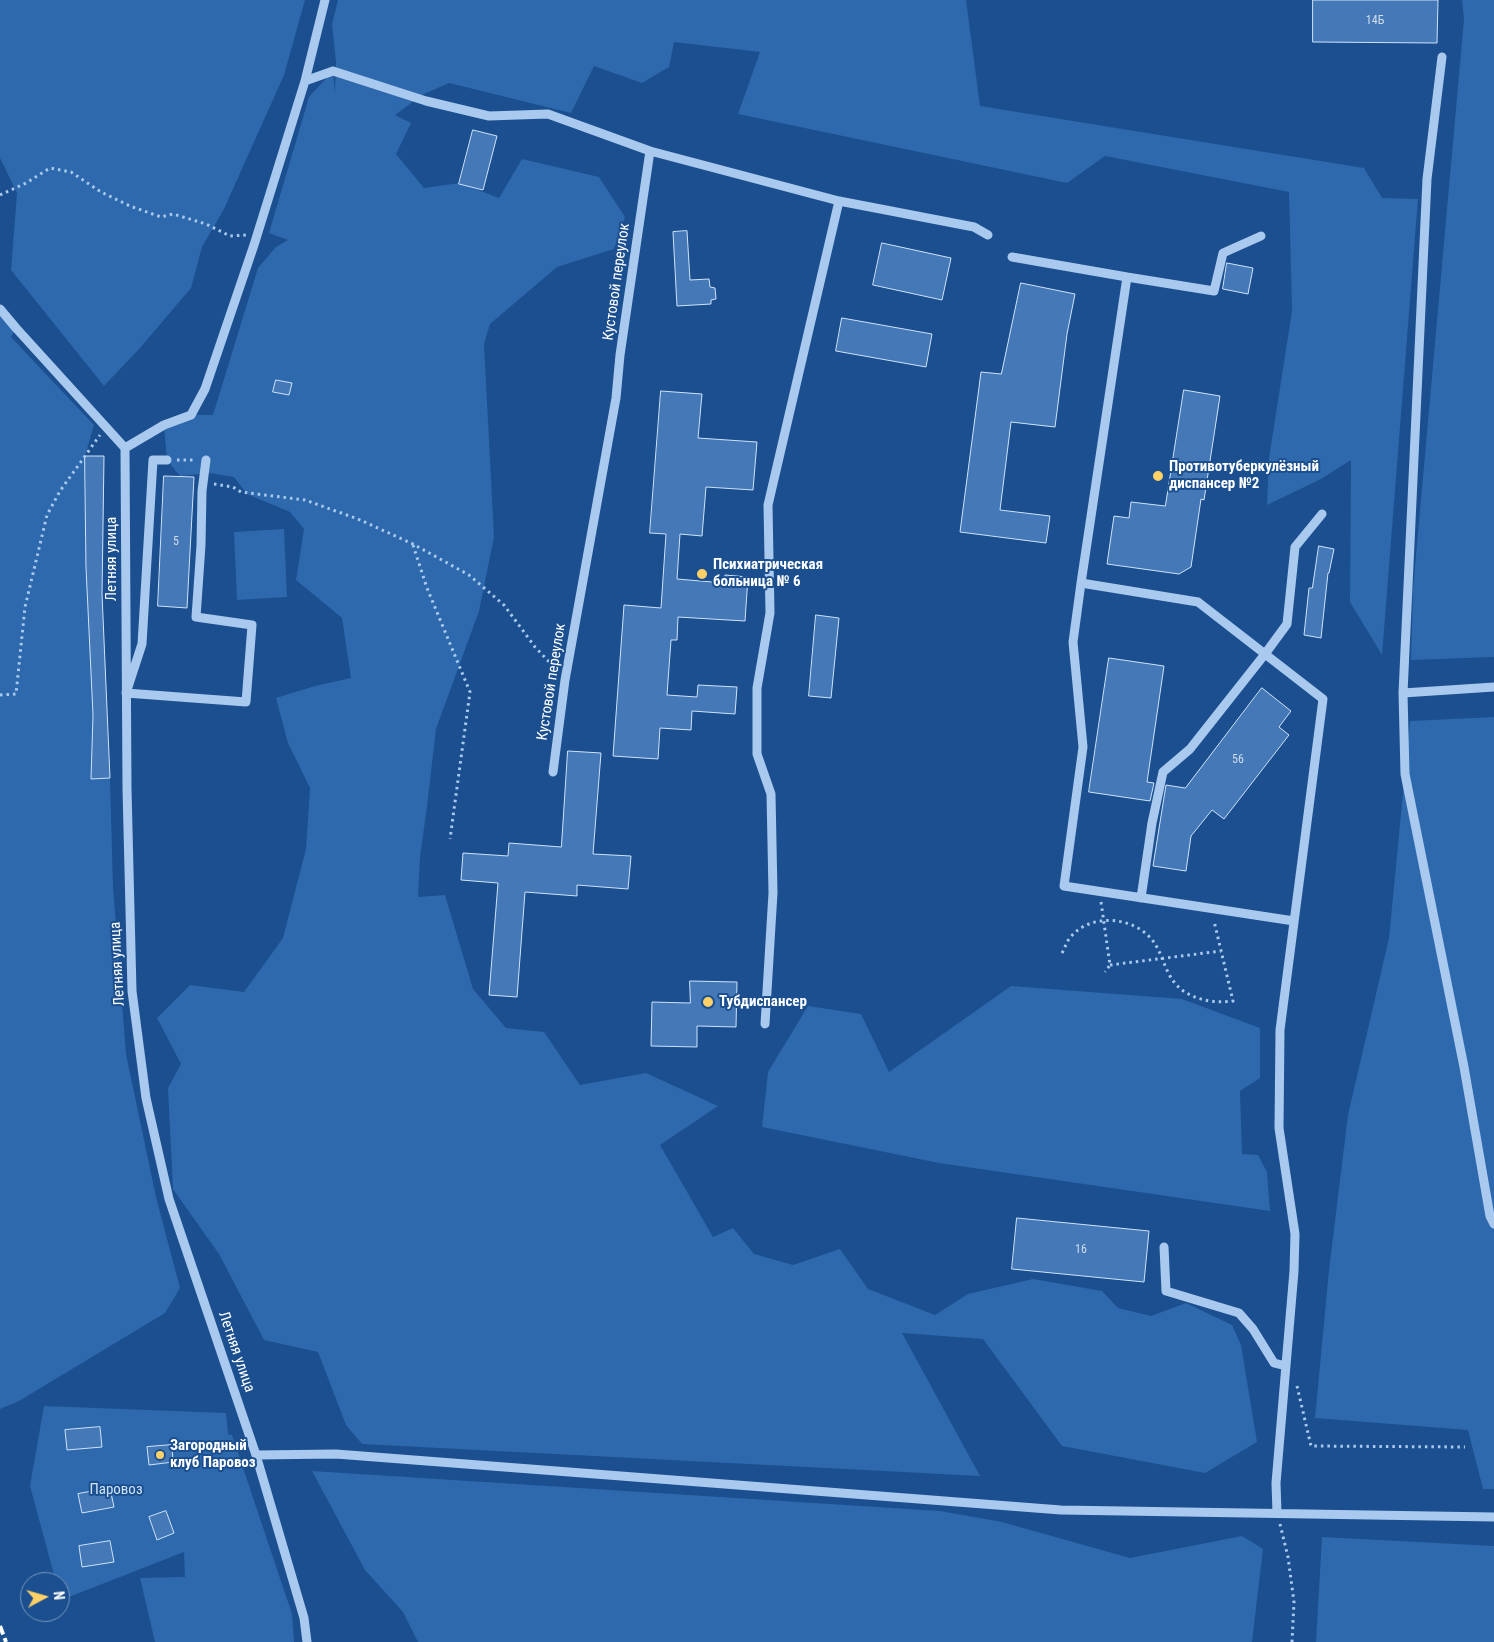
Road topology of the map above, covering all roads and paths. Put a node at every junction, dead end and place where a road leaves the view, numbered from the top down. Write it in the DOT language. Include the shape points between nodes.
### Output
graph roads {
  1 [pos="326,0"];
  2 [pos="1442,57"];
  3 [pos="305,82"];
  4 [pos="650,151"];
  5 [pos="0,195"];
  6 [pos="839,201"];
  7 [pos="257,234"];
  8 [pos="988,235"];
  9 [pos="1262,236"];
  10 [pos="1012,257"];
  11 [pos="1127,277"];
  12 [pos="0,309"];
  13 [pos="106,427"];
  14 [pos="125,448"];
  15 [pos="168,460"];
  16 [pos="206,460"];
  17 [pos="204,483"];
  18 [pos="1322,514"];
  19 [pos="413,544"];
  20 [pos="1082,583"];
  21 [pos="1265,654"];
  22 [pos="565,680"];
  23 [pos="1494,686"];
  24 [pos="126,693"];
  25 [pos="1402,693"];
  26 [pos="0,696"];
  27 [pos="553,772"];
  28 [pos="450,839"];
  29 [pos="1100,891"];
  30 [pos="1141,898"];
  31 [pos="1211,909"];
  32 [pos="1104,920"];
  33 [pos="1294,922"];
  34 [pos="1221,951"];
  35 [pos="1062,953"];
  36 [pos="1162,958"];
  37 [pos="1110,965"];
  38 [pos="1105,972"];
  39 [pos="765,1024"];
  40 [pos="1494,1224"];
  41 [pos="1164,1248"];
  42 [pos="1286,1366"];
  43 [pos="1285,1384"];
  44 [pos="1465,1447"];
  45 [pos="256,1455"];
  46 [pos="1277,1513"];
  47 [pos="1494,1517"];
  48 [pos="307,1642"];
  49 [pos="1292,1642"];
  1 -- 3 [label="street"];
  2 -- 25 [label="street" via="1427,179"];
  3 -- 4 [label="street" via="333,71 426,101 489,116 548,114"];
  3 -- 7 [label="street"];
  4 -- 6 [label="street"];
  4 -- 22 [label="street, Кустовой переулок" via="616,398"];
  5 -- 7 [label="path" via="50,168 71,172 101,192 161,217 173,214 206,224 230,236"];
  6 -- 8 [label="street" via="974,227"];
  6 -- 39 [label="street" via="768,505 770,613 757,688 757,754 772,804 773,893"];
  7 -- 14 [label="street" via="205,389 191,415 164,425"];
  9 -- 11 [label="street" via="1222,253 1214,291"];
  10 -- 11 [label="street"];
  11 -- 20 [label="street"];
  12 -- 13 [label="street"];
  13 -- 14 [label="street"];
  13 -- 26 [label="path" via="60,491 47,515 25,607 16,694"];
  14 -- 24 [label="street, Летняя улица"];
  15 -- 16 [label="path"];
  15 -- 24 [label="street" via="153,460 142,644"];
  16 -- 17 [label="street"];
  17 -- 19 [label="path" via="233,487 241,492 305,500 358,518"];
  17 -- 24 [label="street" via="196,617 252,625 246,702"];
  18 -- 21 [label="street" via="1295,547 1287,624"];
  19 -- 22 [label="path" via="469,575 504,605"];
  19 -- 28 [label="path" via="427,588 470,692"];
  20 -- 21 [label="street" via="1198,602"];
  20 -- 29 [label="street" via="1073,642 1083,747 1064,886"];
  21 -- 30 [label="street" via="1190,749 1163,772"];
  21 -- 33 [label="street" via="1323,699"];
  22 -- 27 [label="street, Кустовой переулок"];
  23 -- 25 [label="street"];
  24 -- 45 [label="street, Летняя улица" via="132,991 146,1098 169,1199"];
  25 -- 40 [label="street" via="1405,774"];
  29 -- 30 [label="street"];
  29 -- 32 [label="path"];
  30 -- 31 [label="street"];
  31 -- 33 [label="street"];
  31 -- 34 [label="path"];
  32 -- 35 [label="path" via="1082,928 1070,938"];
  32 -- 36 [label="path" via="1118,920 1146,933"];
  32 -- 37 [label="path"];
  33 -- 42 [label="street" via="1280,1030 1279,1128 1295,1234"];
  34 -- 36 [label="path"];
  34 -- 36 [label="path" via="1233,1001 1220,1003 1192,996 1174,982"];
  36 -- 37 [label="path"];
  37 -- 38 [label="path"];
  41 -- 42 [label="street" via="1166,1291 1239,1313 1274,1364"];
  42 -- 43 [label="street"];
  43 -- 44 [label="path" via="1297,1385 1311,1446"];
  43 -- 46 [label="street" via="1276,1483"];
  45 -- 46 [label="street" via="336,1454 1061,1510"];
  45 -- 48 [label="street, Летняя улица" via="304,1618"];
  46 -- 47 [label="street"];
  46 -- 49 [label="path" via="1288,1557 1294,1602"];
}
